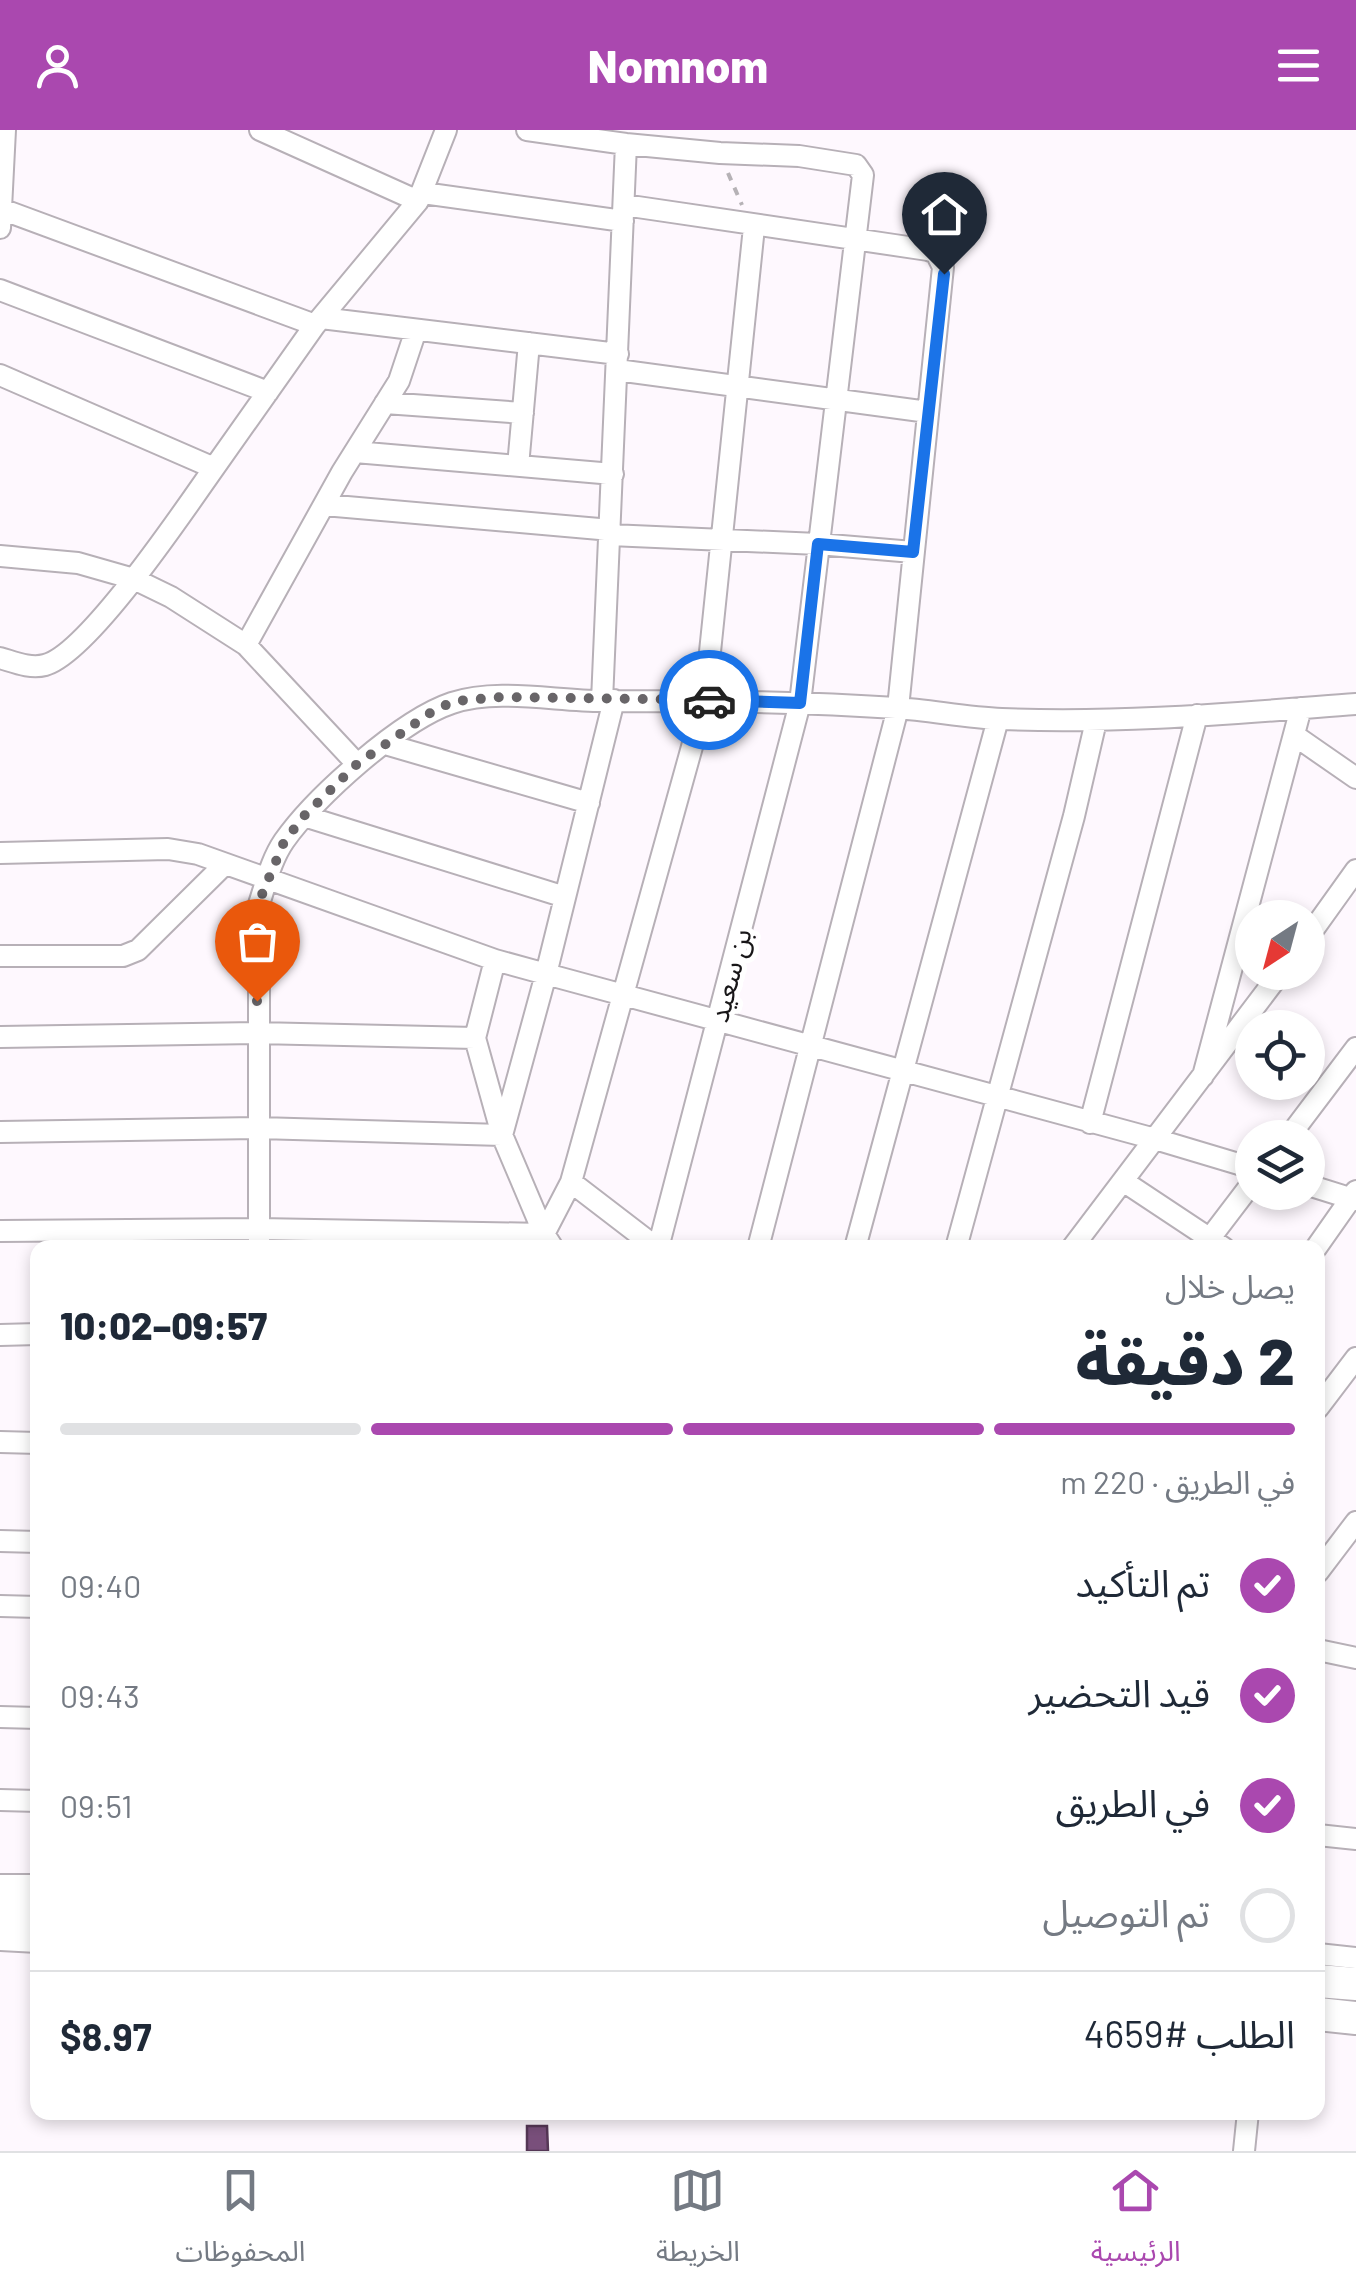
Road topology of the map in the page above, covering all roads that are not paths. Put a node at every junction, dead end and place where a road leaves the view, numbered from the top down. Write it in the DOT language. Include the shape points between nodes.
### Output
graph roads {
  1 [pos="5,130"];
  2 [pos="260,130"];
  3 [pos="446,130"];
  4 [pos="528,130"];
  5 [pos="712,130"];
  6 [pos="626,144"];
  7 [pos="720,153"];
  8 [pos="420,197"];
  9 [pos="1,210"];
  10 [pos="624,213"];
  11 [pos="754,227"];
  12 [pos="0,228"];
  13 [pos="854,239"];
  14 [pos="0,290"];
  15 [pos="318,322"];
  16 [pos="416,330"];
  17 [pos="529,343"];
  18 [pos="618,362"];
  19 [pos="0,375"];
  20 [pos="738,386"];
  21 [pos="268,392"];
  22 [pos="836,399"];
  23 [pos="385,403"];
  24 [pos="928,412"];
  25 [pos="523,414"];
  26 [pos="355,452"];
  27 [pos="518,466"];
  28 [pos="214,468"];
  29 [pos="613,474"];
  30 [pos="324,505"];
  31 [pos="610,532"];
  32 [pos="721,540"];
  33 [pos="818,544"];
  34 [pos="913,552"];
  35 [pos="0,556"];
  36 [pos="134,579"];
  37 [pos="246,645"];
  38 [pos="0,658"];
  39 [pos="705,700"];
  40 [pos="608,701"];
  41 [pos="800,703"];
  42 [pos="1356,704"];
  43 [pos="898,708"];
  44 [pos="1301,708"];
  45 [pos="1197,715"];
  46 [pos="998,719"];
  47 [pos="1096,721"];
  48 [pos="1294,735"];
  49 [pos="385,744"];
  50 [pos="357,764"];
  51 [pos="1356,778"];
  52 [pos="589,804"];
  53 [pos="304,816"];
  54 [pos="0,854"];
  55 [pos="225,864"];
  56 [pos="1356,870"];
  57 [pos="268,876"];
  58 [pos="565,897"];
  59 [pos="1325,913"];
  60 [pos="0,956"];
  61 [pos="495,960"];
  62 [pos="546,974"];
  63 [pos="1268,990"];
  64 [pos="625,994"];
  65 [pos="717,1020"];
  66 [pos="257,1034"];
  67 [pos="0,1037"];
  68 [pos="474,1038"];
  69 [pos="810,1044"];
  70 [pos="1356,1048"];
  71 [pos="903,1070"];
  72 [pos="1203,1076"];
  73 [pos="997,1098"];
  74 [pos="1302,1120"];
  75 [pos="1090,1123"];
  76 [pos="259,1128"];
  77 [pos="0,1132"];
  78 [pos="502,1135"];
  79 [pos="1155,1139"];
  80 [pos="1235,1163"];
  81 [pos="1123,1181"];
  82 [pos="571,1182"];
  83 [pos="1325,1189"];
  84 [pos="1354,1196"];
  85 [pos="1235,1209"];
  86 [pos="0,1231"];
  87 [pos="259,1238"];
  88 [pos="452,1240"];
  89 [pos="548,1240"];
  90 [pos="548,1240"];
  91 [pos="647,1240"];
  92 [pos="659,1240"];
  93 [pos="760,1240"];
  94 [pos="858,1240"];
  95 [pos="958,1240"];
  96 [pos="1078,1240"];
  97 [pos="1206,1240"];
  98 [pos="1215,1240"];
  99 [pos="1322,1240"];
  100 [pos="0,1334"];
  101 [pos="30,1334"];
  102 [pos="1356,1358"];
  103 [pos="1325,1399"];
  104 [pos="0,1442"];
  105 [pos="30,1442"];
  106 [pos="1356,1522"];
  107 [pos="0,1541"];
  108 [pos="30,1542"];
  109 [pos="1325,1563"];
  110 [pos="0,1606"];
  111 [pos="30,1608"];
  112 [pos="1325,1650"];
  113 [pos="1352,1650"];
  114 [pos="0,1716"];
  115 [pos="30,1718"];
  116 [pos="0,1800"];
  117 [pos="30,1800"];
  118 [pos="1325,1835"];
  119 [pos="1356,1839"];
  120 [pos="0,1885"];
  121 [pos="30,1886"];
  122 [pos="0,1905"];
  123 [pos="30,1907"];
  124 [pos="0,1934"];
  125 [pos="30,1936"];
  126 [pos="1325,1955"];
  127 [pos="1356,1958"];
  128 [pos="1325,1982"];
  129 [pos="1356,1984"];
  130 [pos="1325,2015"];
  131 [pos="1356,2018"];
  132 [pos="1247,2120"];
  133 [pos="1244,2151"];
  1 -- 9 [label="street"];
  2 -- 8 [label="street"];
  3 -- 8 [label="street"];
  4 -- 6 [label="street"];
  5 -- 7 [label="street"];
  6 -- 7 [label="street"];
  6 -- 10 [label="street"];
  7 -- 13 [label="street, بن سعيد" via="856,164 863,180"];
  8 -- 10 [label="street"];
  8 -- 15 [label="street"];
  9 -- 12 [label="street"];
  9 -- 15 [label="street"];
  10 -- 11 [label="street"];
  10 -- 18 [label="street"];
  11 -- 13 [label="street"];
  11 -- 20 [label="street"];
  13 -- 22 [label="street, بن سعيد"];
  13 -- 24 [label="street" via="928,250 941,260"];
  14 -- 21 [label="street"];
  15 -- 16 [label="street"];
  15 -- 21 [label="street"];
  16 -- 17 [label="street"];
  16 -- 23 [label="street"];
  17 -- 18 [label="street"];
  17 -- 25 [label="street"];
  18 -- 20 [label="street"];
  18 -- 29 [label="street"];
  19 -- 28 [label="street"];
  20 -- 22 [label="street"];
  20 -- 32 [label="street"];
  21 -- 28 [label="street"];
  22 -- 24 [label="street"];
  22 -- 33 [label="street, بن سعيد"];
  23 -- 25 [label="street"];
  23 -- 26 [label="street"];
  24 -- 34 [label="street"];
  25 -- 27 [label="street"];
  26 -- 27 [label="street"];
  26 -- 30 [label="street"];
  27 -- 29 [label="street"];
  28 -- 36 [label="street"];
  29 -- 31 [label="street"];
  30 -- 31 [label="street"];
  30 -- 37 [label="street"];
  31 -- 32 [label="street"];
  31 -- 40 [label="street"];
  32 -- 33 [label="street"];
  32 -- 39 [label="street"];
  33 -- 34 [label="street"];
  33 -- 41 [label="street, بن سعيد"];
  34 -- 43 [label="street"];
  35 -- 36 [label="street" via="78,563"];
  36 -- 37 [label="street"];
  36 -- 38 [label="street" via="50,664 34,668"];
  37 -- 50 [label="street"];
  39 -- 40 [label="street"];
  39 -- 41 [label="street"];
  39 -- 64 [label="street"];
  40 -- 49 [label="street" via="456,701"];
  40 -- 52 [label="street"];
  41 -- 43 [label="street"];
  41 -- 65 [label="street, بن سعيد"];
  42 -- 44 [label="street"];
  43 -- 46 [label="street"];
  43 -- 69 [label="street"];
  44 -- 45 [label="street"];
  44 -- 48 [label="street"];
  45 -- 47 [label="street"];
  45 -- 75 [label="street"];
  46 -- 47 [label="street"];
  46 -- 71 [label="street"];
  47 -- 73 [label="street"];
  48 -- 51 [label="street"];
  48 -- 72 [label="street"];
  49 -- 50 [label="street"];
  49 -- 52 [label="street"];
  50 -- 53 [label="street"];
  52 -- 58 [label="street"];
  53 -- 57 [label="street"];
  53 -- 58 [label="street"];
  54 -- 55 [label="street" via="168,849"];
  55 -- 57 [label="street"];
  55 -- 60 [label="street" via="138,950 123,956"];
  56 -- 59 [label="street"];
  57 -- 61 [label="street"];
  57 -- 66 [label="street" via="258,904"];
  58 -- 62 [label="street"];
  61 -- 62 [label="street"];
  61 -- 68 [label="street"];
  62 -- 64 [label="street"];
  62 -- 78 [label="street"];
  63 -- 72 [label="street"];
  64 -- 65 [label="street"];
  64 -- 82 [label="street"];
  65 -- 69 [label="street"];
  65 -- 92 [label="street, بن سعيد"];
  66 -- 67 [label="street"];
  66 -- 68 [label="street"];
  66 -- 76 [label="street"];
  68 -- 78 [label="street"];
  69 -- 71 [label="street"];
  69 -- 93 [label="street"];
  70 -- 74 [label="street"];
  71 -- 73 [label="street"];
  71 -- 94 [label="street"];
  72 -- 79 [label="street"];
  73 -- 75 [label="street"];
  73 -- 95 [label="street"];
  75 -- 79 [label="street"];
  76 -- 77 [label="street"];
  76 -- 78 [label="street"];
  76 -- 87 [label="street"];
  78 -- 89 [label="street"];
  79 -- 80 [label="street"];
  79 -- 81 [label="street"];
  81 -- 96 [label="street"];
  81 -- 97 [label="street"];
  82 -- 90 [label="street"];
  82 -- 91 [label="street, بن سعيد"];
  83 -- 84 [label="street"];
  84 -- 99 [label="street"];
  85 -- 98 [label="street"];
  86 -- 87 [label="street"];
  87 -- 88 [label="street"];
  100 -- 101 [label="street"];
  102 -- 103 [label="street"];
  104 -- 105 [label="street"];
  106 -- 109 [label="street"];
  107 -- 108 [label="street"];
  110 -- 111 [label="street"];
  112 -- 113 [label="street"];
  114 -- 115 [label="street"];
  116 -- 117 [label="street"];
  118 -- 119 [label="street"];
  120 -- 121 [label="street"];
  122 -- 123 [label="main road"];
  124 -- 125 [label="main road"];
  126 -- 127 [label="street"];
  128 -- 129 [label="main road"];
  130 -- 131 [label="main road"];
  132 -- 133 [label="street"];
}
